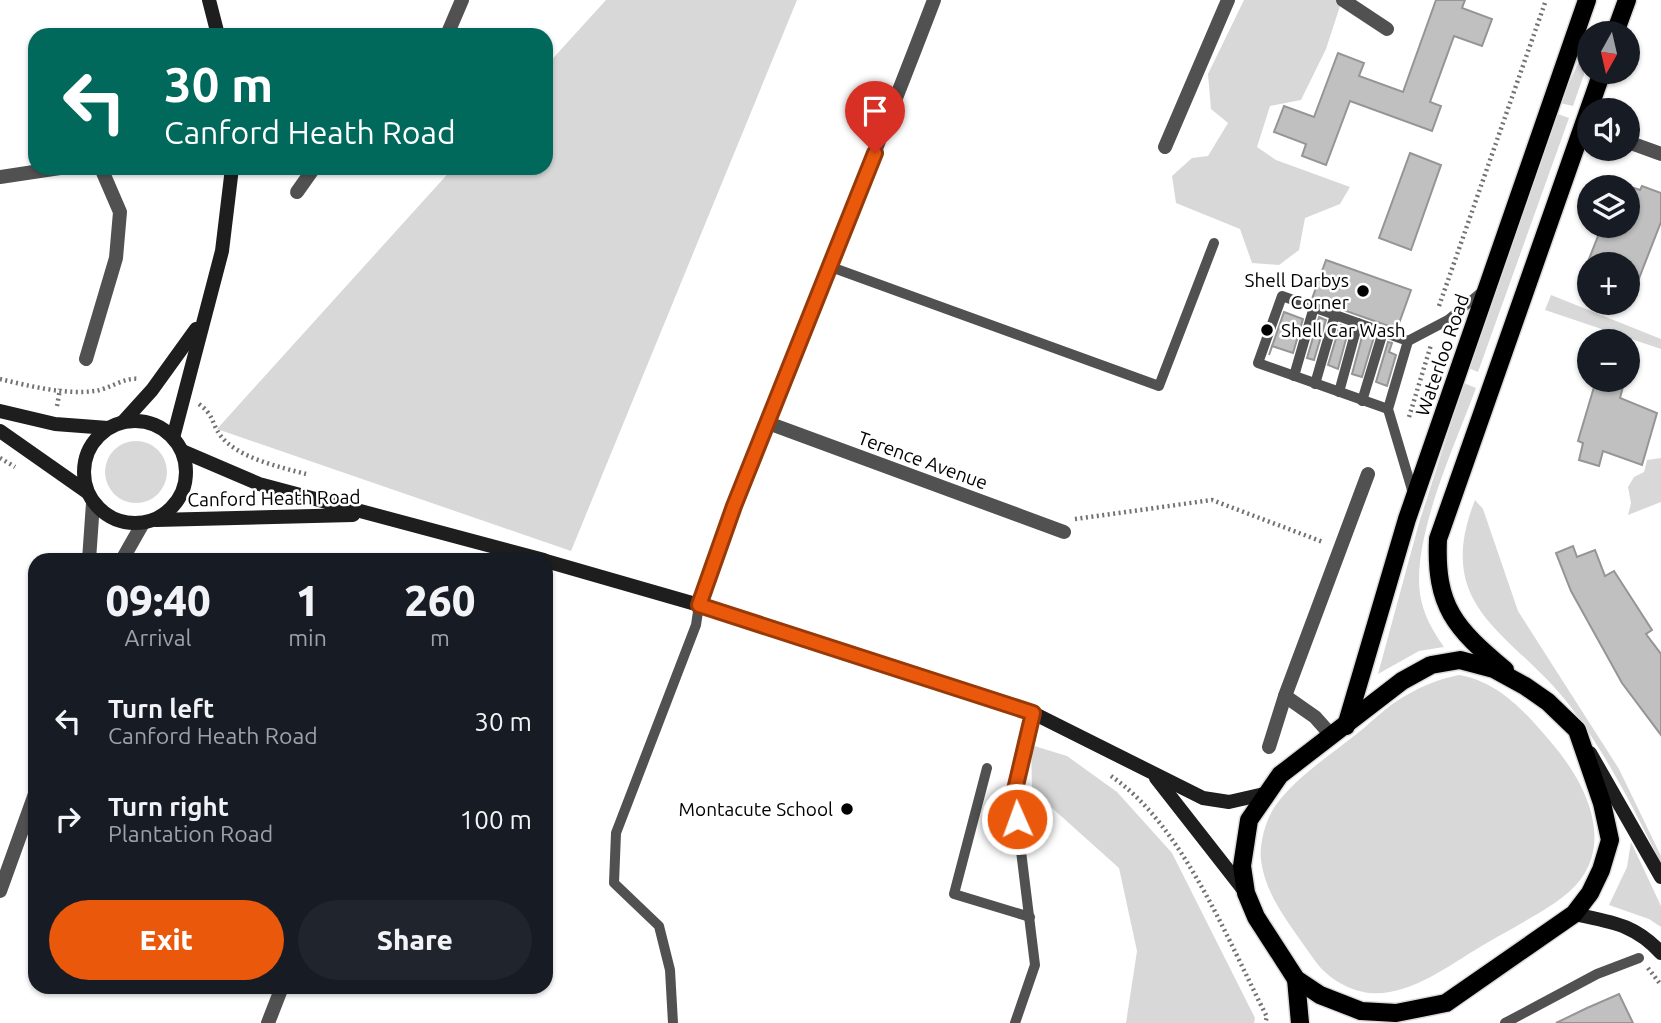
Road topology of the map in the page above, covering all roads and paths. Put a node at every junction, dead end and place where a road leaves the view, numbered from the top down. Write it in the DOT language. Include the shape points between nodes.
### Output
graph roads {
  1 [pos="209,0"];
  2 [pos="462,0"];
  3 [pos="934,0"];
  4 [pos="1228,0"];
  5 [pos="1343,0"];
  6 [pos="1546,0"];
  7 [pos="1587,0"];
  8 [pos="1627,0"];
  9 [pos="1619,21"];
  10 [pos="216,28"];
  11 [pos="450,28"];
  12 [pos="1387,29"];
  13 [pos="1640,146"];
  14 [pos="1165,148"];
  15 [pos="1577,152"];
  16 [pos="1661,154"];
  17 [pos="28,173"];
  18 [pos="104,175"];
  19 [pos="231,175"];
  20 [pos="309,175"];
  21 [pos="0,177"];
  22 [pos="297,192"];
  23 [pos="1214,243"];
  24 [pos="831,267"];
  25 [pos="1487,288"];
  26 [pos="1314,307"];
  27 [pos="1335,315"];
  28 [pos="202,318"];
  29 [pos="1358,323"];
  30 [pos="1432,328"];
  31 [pos="1383,332"];
  32 [pos="1408,341"];
  33 [pos="86,359"];
  34 [pos="1294,376"];
  35 [pos="1315,384"];
  36 [pos="1339,392"];
  37 [pos="1362,401"];
  38 [pos="1388,410"];
  39 [pos="0,411"];
  40 [pos="123,422"];
  41 [pos="768,423"];
  42 [pos="108,428"];
  43 [pos="0,431"];
  44 [pos="173,438"];
  45 [pos="1399,447"];
  46 [pos="182,451"];
  47 [pos="1368,474"];
  48 [pos="1415,497"];
  49 [pos="90,498"];
  50 [pos="393,518"];
  51 [pos="149,521"];
  52 [pos="1064,532"];
  53 [pos="1340,548"];
  54 [pos="89,553"];
  55 [pos="127,553"];
  56 [pos="520,553"];
  57 [pos="553,562"];
  58 [pos="699,605"];
  59 [pos="1525,686"];
  60 [pos="1285,696"];
  61 [pos="1033,713"];
  62 [pos="1577,730"];
  63 [pos="1338,731"];
  64 [pos="1269,747"];
  65 [pos="987,768"];
  66 [pos="1103,770"];
  67 [pos="1153,774"];
  68 [pos="1264,794"];
  69 [pos="28,814"];
  70 [pos="0,848"];
  71 [pos="15,852"];
  72 [pos="1661,877"];
  73 [pos="0,891"];
  74 [pos="1246,893"];
  75 [pos="1574,914"];
  76 [pos="1030,917"];
  77 [pos="1661,953"];
  78 [pos="1639,958"];
  79 [pos="1296,979"];
  80 [pos="1661,985"];
  81 [pos="279,994"];
  82 [pos="1446,1003"];
  83 [pos="268,1023"];
  84 [pos="673,1023"];
  85 [pos="1016,1023"];
  86 [pos="1265,1023"];
  87 [pos="1300,1023"];
  88 [pos="1416,1023"];
  89 [pos="1505,1023"];
  1 -- 10 [label="main road"];
  2 -- 11 [label="street"];
  3 -- 24 [label="street"];
  4 -- 14 [label="street"];
  5 -- 12 [label="street"];
  6 -- 30 [label="path"];
  7 -- 25 [label="main road, Waterloo Road"];
  8 -- 9 [label="main road"];
  13 -- 16 [label="street"];
  15 -- 59 [label="main road" via="1438,539 1438,578 1448,609 1466,638"];
  17 -- 21 [label="street"];
  18 -- 33 [label="street" via="120,212 116,258"];
  19 -- 28 [label="main road" via="222,251"];
  20 -- 22 [label="street"];
  23 -- 24 [label="lane" via="1158,386"];
  24 -- 41 [label="street"];
  25 -- 30 [label="lane"];
  25 -- 48 [label="main road, Waterloo Road"];
  26 -- 27 [label="lane"];
  26 -- 34 [label="lane"];
  26 -- 34 [label="lane" via="1282,296 1258,363"];
  27 -- 29 [label="lane"];
  27 -- 35 [label="lane"];
  28 -- 40 [label="main road" via="181,353"];
  28 -- 44 [label="main road"];
  29 -- 31 [label="lane"];
  29 -- 36 [label="lane"];
  30 -- 32 [label="lane"];
  30 -- 45 [label="path" via="1431,354"];
  31 -- 32 [label="lane"];
  31 -- 37 [label="lane"];
  32 -- 38 [label="lane"];
  34 -- 35 [label="lane"];
  35 -- 36 [label="lane"];
  36 -- 37 [label="lane"];
  37 -- 38 [label="lane"];
  38 -- 45 [label="lane"];
  39 -- 42 [label="main road" via="55,424"];
  40 -- 42 [label="main road"];
  40 -- 44 [label="main road" via="150,423"];
  41 -- 52 [label="street, Terence Avenue"];
  41 -- 58 [label="street"];
  42 -- 49 [label="main road" via="89,449 84,463"];
  43 -- 49 [label="main road"];
  44 -- 46 [label="main road"];
  45 -- 48 [label="lane"];
  46 -- 50 [label="main road, Canford Heath Road" via="259,484"];
  46 -- 51 [label="main road" via="186,467 182,491 169,511"];
  47 -- 53 [label="street"];
  48 -- 63 [label="main road, Waterloo Road"];
  49 -- 51 [label="main road" via="116,520"];
  49 -- 54 [label="street"];
  50 -- 51 [label="main road, Canford Heath Road" via="303,515"];
  50 -- 56 [label="main road, Canford Heath Road"];
  51 -- 55 [label="street"];
  52 -- 53 [label="path" via="1070,520 1212,500"];
  53 -- 60 [label="street"];
  57 -- 58 [label="main road, Canford Heath Road"];
  58 -- 61 [label="main road, Canford Heath Road"];
  58 -- 84 [label="lane" via="696,625 616,833 614,883 659,926 670,970"];
  59 -- 62 [label="main road"];
  59 -- 63 [label="main road" via="1494,669 1460,660 1431,665 1402,681"];
  60 -- 63 [label="street"];
  60 -- 64 [label="street"];
  61 -- 67 [label="main road, Canford Heath Road"];
  61 -- 76 [label="lane" via="1014,794"];
  62 -- 72 [label="main road"];
  62 -- 75 [label="main road" via="1610,840 1596,881"];
  63 -- 68 [label="main road" via="1280,775"];
  65 -- 76 [label="lane" via="954,894"];
  66 -- 86 [label="path" via="1130,789 1180,849 1267,1017"];
  67 -- 68 [label="main road, Canford Heath Road" via="1203,798 1229,802"];
  67 -- 74 [label="main road, Canford Heath Road"];
  68 -- 74 [label="main road" via="1249,820 1243,845"];
  69 -- 71 [label="street"];
  70 -- 71 [label="street"];
  71 -- 73 [label="street"];
  74 -- 79 [label="main road"];
  75 -- 77 [label="main road" via="1620,924 1646,936"];
  75 -- 82 [label="main road"];
  76 -- 85 [label="lane" via="1035,965"];
  78 -- 80 [label="path"];
  78 -- 89 [label="lane" via="1597,974"];
  79 -- 82 [label="main road" via="1320,995 1361,1011 1396,1013"];
  79 -- 87 [label="main road"];
  81 -- 83 [label="street"];
  82 -- 88 [label="main road"];
}
